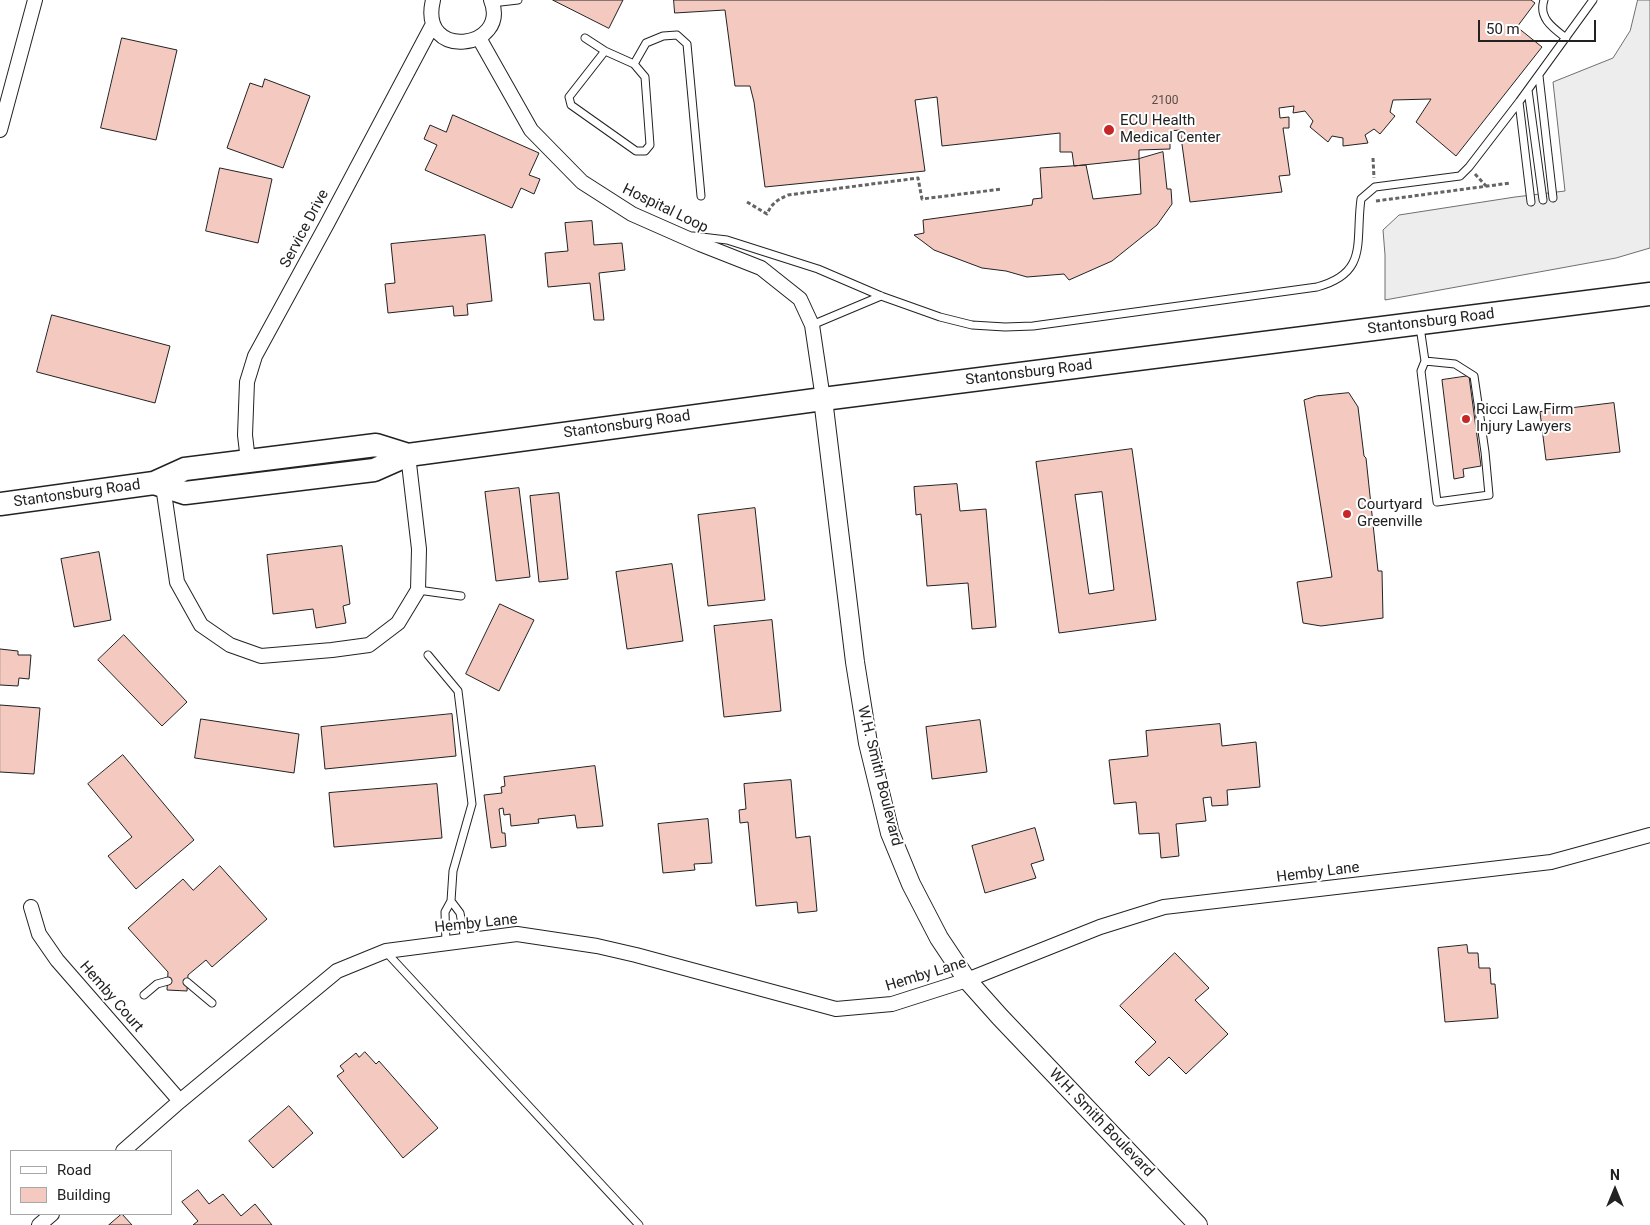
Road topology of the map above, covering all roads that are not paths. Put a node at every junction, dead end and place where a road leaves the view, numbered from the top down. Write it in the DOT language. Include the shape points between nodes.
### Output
graph roads {
  1 [pos="35,0"];
  2 [pos="433,0"];
  3 [pos="518,0"];
  4 [pos="1544,0"];
  5 [pos="1593,0"];
  6 [pos="492,1"];
  7 [pos="433,24"];
  8 [pos="479,38"];
  9 [pos="585,38"];
  10 [pos="1566,38"];
  11 [pos="605,51"];
  12 [pos="634,64"];
  13 [pos="1538,76"];
  14 [pos="1528,90"];
  15 [pos="1519,102"];
  16 [pos="0,130"];
  17 [pos="701,196"];
  18 [pos="1554,198"];
  19 [pos="1544,200"];
  20 [pos="1532,202"];
  21 [pos="677,234"];
  22 [pos="1650,294"];
  23 [pos="881,296"];
  24 [pos="1419,323"];
  25 [pos="812,325"];
  26 [pos="1425,361"];
  27 [pos="823,399"];
  28 [pos="408,455"];
  29 [pos="248,461"];
  30 [pos="158,485"];
  31 [pos="0,504"];
  32 [pos="418,590"];
  33 [pos="461,596"];
  34 [pos="428,655"];
  35 [pos="1650,835"];
  36 [pos="451,900"];
  37 [pos="31,906"];
  38 [pos="465,940"];
  39 [pos="446,943"];
  40 [pos="386,952"];
  41 [pos="968,980"];
  42 [pos="168,981"];
  43 [pos="188,982"];
  44 [pos="144,995"];
  45 [pos="212,1003"];
  46 [pos="180,1101"];
  47 [pos="124,1150"];
  48 [pos="51,1215"];
  49 [pos="39,1225"];
  50 [pos="639,1225"];
  51 [pos="1198,1225"];
  1 -- 16 [label="street"];
  2 -- 7 [label="street"];
  3 -- 6 [label="lane"];
  4 -- 10 [label="lane" via="1544,17"];
  5 -- 10 [label="lane"];
  6 -- 8 [label="street" via="494,13 491,23"];
  7 -- 8 [label="street" via="452,42 471,42"];
  7 -- 29 [label="street, Service Drive" via="255,356 247,382 245,435"];
  8 -- 21 [label="street, Hospital Loop" via="531,130 582,182 632,214"];
  9 -- 11 [label="lane"];
  10 -- 13 [label="lane"];
  11 -- 12 [label="lane"];
  11 -- 12 [label="lane" via="569,97 571,105 636,151 645,151 650,145 645,77"];
  12 -- 17 [label="lane" via="646,43 663,36 677,35 687,44"];
  13 -- 14 [label="lane"];
  13 -- 18 [label="lane"];
  14 -- 15 [label="lane"];
  14 -- 19 [label="lane"];
  15 -- 20 [label="lane"];
  15 -- 23 [label="lane" via="1460,176 1376,187 1361,199 1355,260 1348,273 1334,283 1317,288 1005,327 972,325"];
  21 -- 23 [label="lane" via="727,240 818,270"];
  21 -- 25 [label="street, Hospital Loop" via="761,268 800,299"];
  22 -- 24 [label="main road, Stantonsburg Road"];
  23 -- 25 [label="lane"];
  24 -- 26 [label="lane"];
  24 -- 27 [label="main road, Stantonsburg Road"];
  25 -- 27 [label="street, Hospital Loop"];
  26 -- 26 [label="lane" via="1421,371 1436,502 1489,495 1474,376 1455,364"];
  27 -- 28 [label="main road, Stantonsburg Road"];
  27 -- 41 [label="street, W.H. Smith Boulevard" via="858,685 890,833 911,884 939,938"];
  28 -- 29 [label="main road, Stantonsburg Road" via="376,445"];
  28 -- 30 [label="main road, Stantonsburg Road" via="374,470 185,493"];
  28 -- 32 [label="street" via="419,549"];
  29 -- 30 [label="main road, Stantonsburg Road" via="185,469"];
  30 -- 31 [label="main road, Stantonsburg Road"];
  30 -- 32 [label="street" via="177,582 201,624 230,646 261,656 369,645 398,623"];
  32 -- 33 [label="lane"];
  34 -- 36 [label="lane" via="458,691 472,804 452,871"];
  35 -- 41 [label="street, Hemby Lane" via="1551,862 1164,907 1100,927"];
  36 -- 38 [label="lane" via="460,913"];
  36 -- 39 [label="lane" via="445,912"];
  37 -- 46 [label="street, Hemby Court" via="39,934 57,960"];
  38 -- 39 [label="street, Hemby Lane"];
  38 -- 41 [label="street, Hemby Lane" via="517,934 597,946 836,1009 892,1004"];
  39 -- 40 [label="street, Hemby Lane"];
  40 -- 46 [label="street, Hemby Lane" via="337,971"];
  40 -- 50 [label="lane"];
  41 -- 51 [label="street, W.H. Smith Boulevard"];
  42 -- 44 [label="lane" via="157,984"];
  43 -- 45 [label="lane"];
  46 -- 47 [label="street, Hemby Lane"];
  48 -- 49 [label="street"];
}
